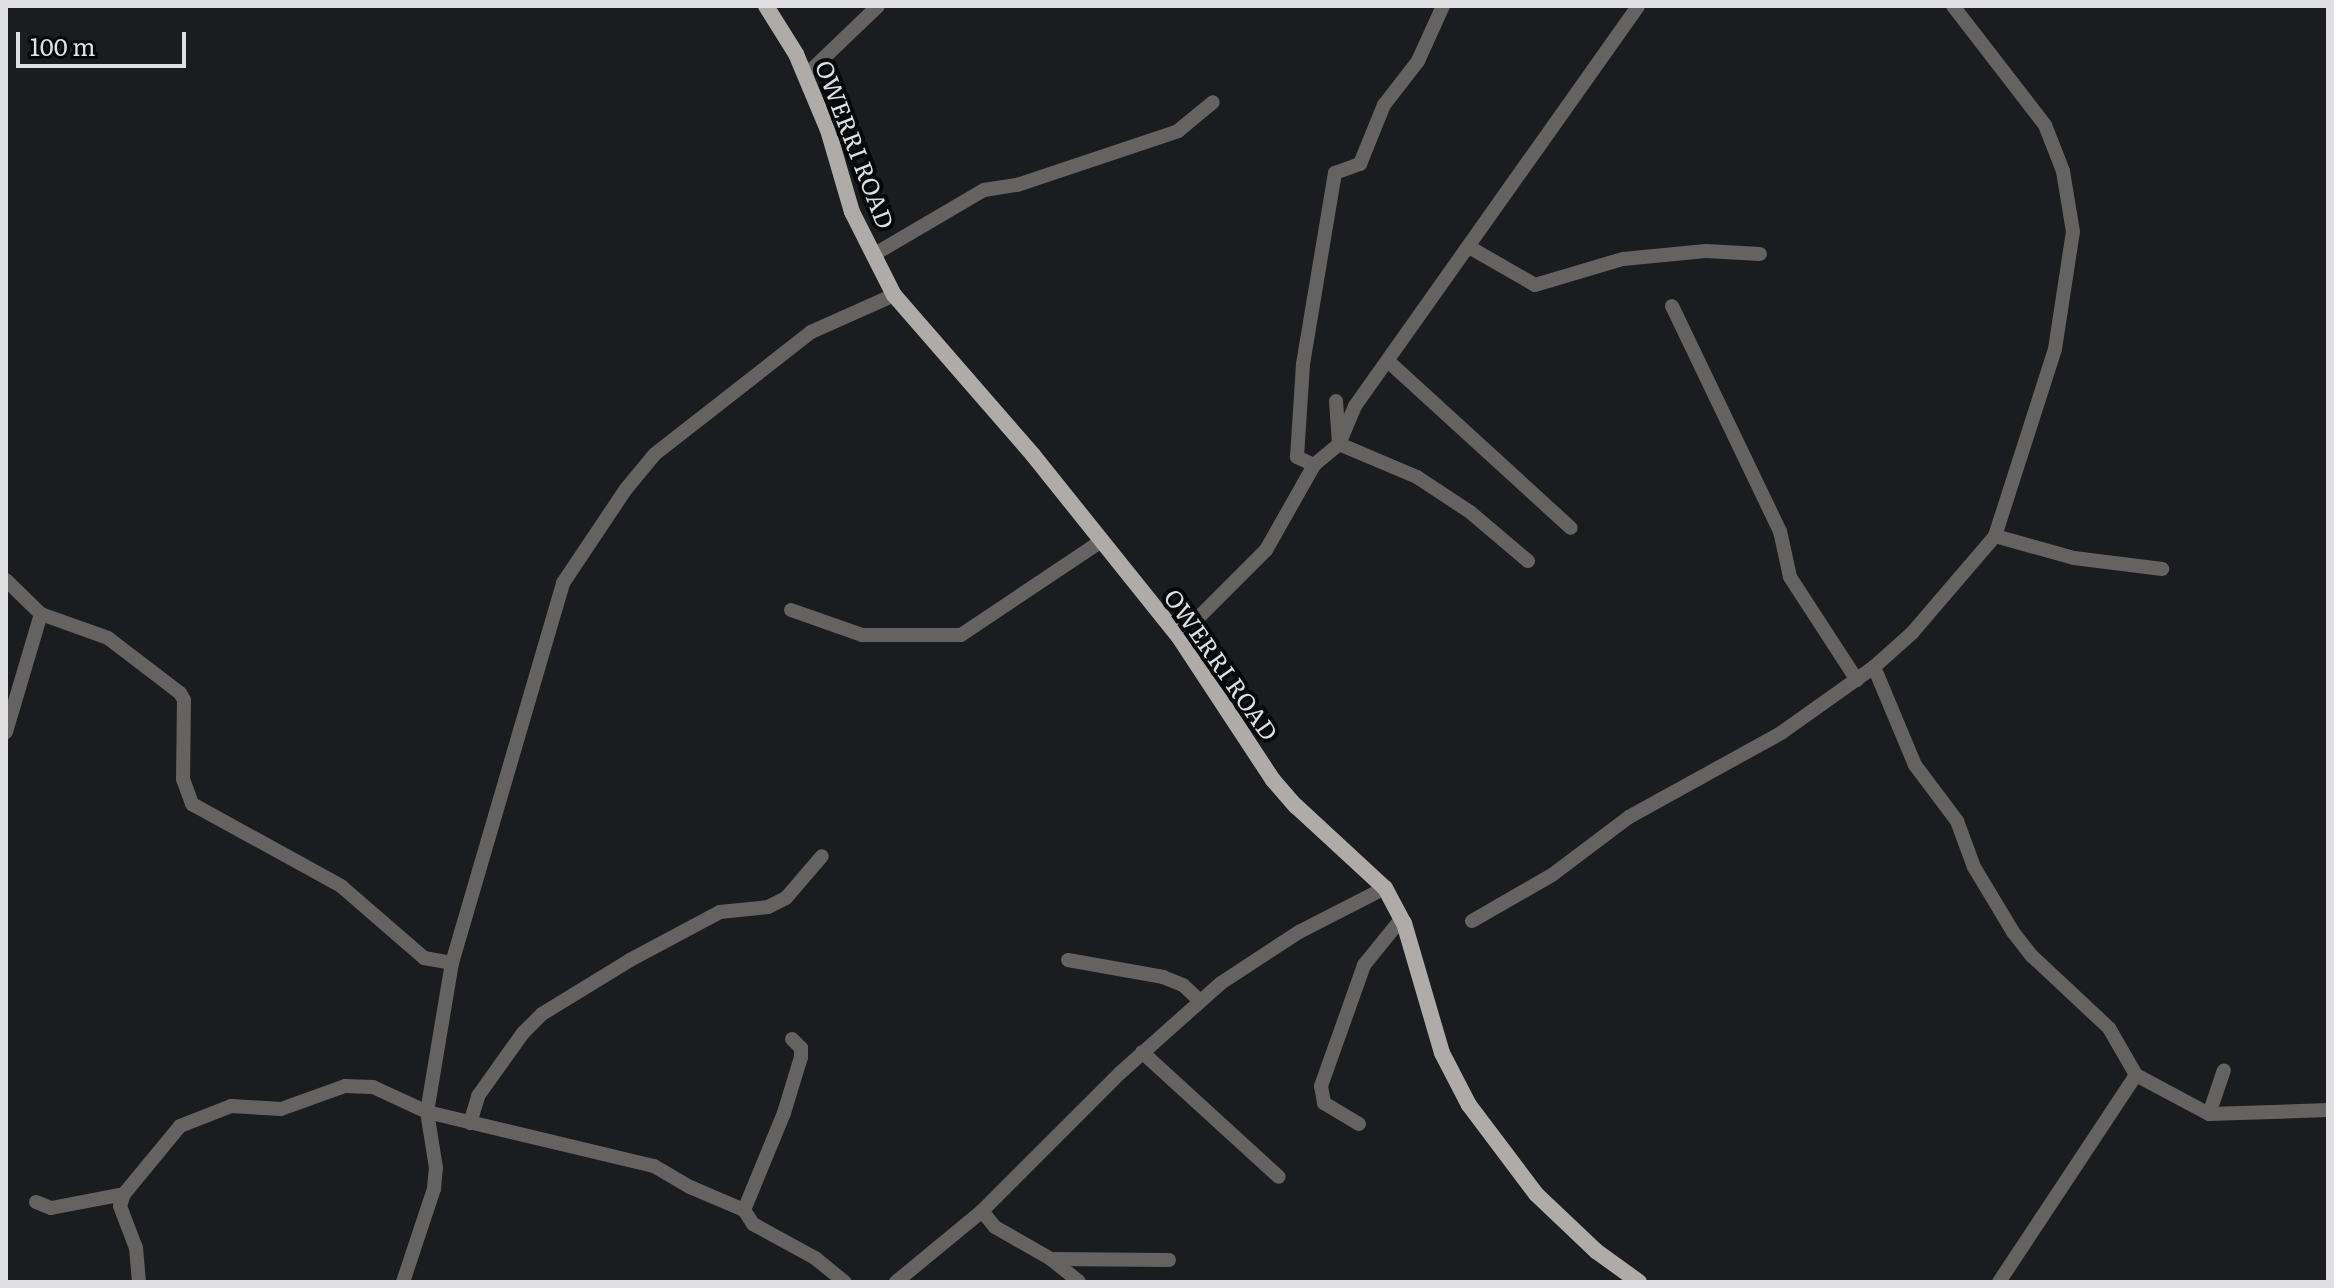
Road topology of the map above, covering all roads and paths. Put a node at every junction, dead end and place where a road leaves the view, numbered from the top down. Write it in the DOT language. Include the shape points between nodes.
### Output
graph roads {
  1 [pos="766,6"];
  2 [pos="878,6"];
  3 [pos="1443,6"];
  4 [pos="1638,6"];
  5 [pos="1953,6"];
  6 [pos="805,76"];
  7 [pos="1213,102"];
  8 [pos="1469,247"];
  9 [pos="1760,254"];
  10 [pos="873,255"];
  11 [pos="894,295"];
  12 [pos="1672,306"];
  13 [pos="1389,362"];
  14 [pos="1336,401"];
  15 [pos="1339,444"];
  16 [pos="1314,465"];
  17 [pos="1571,528"];
  18 [pos="1995,536"];
  19 [pos="1100,542"];
  20 [pos="1528,561"];
  21 [pos="2162,569"];
  22 [pos="6,580"];
  23 [pos="791,610"];
  24 [pos="41,614"];
  25 [pos="1179,637"];
  26 [pos="1874,667"];
  27 [pos="1857,680"];
  28 [pos="6,732"];
  29 [pos="822,856"];
  30 [pos="1385,888"];
  31 [pos="1402,918"];
  32 [pos="1472,921"];
  33 [pos="1068,960"];
  34 [pos="452,963"];
  35 [pos="1200,1001"];
  36 [pos="792,1039"];
  37 [pos="1142,1052"];
  38 [pos="2224,1070"];
  39 [pos="2136,1075"];
  40 [pos="2328,1110"];
  41 [pos="427,1112"];
  42 [pos="2209,1114"];
  43 [pos="470,1123"];
  44 [pos="1359,1124"];
  45 [pos="1279,1177"];
  46 [pos="124,1194"];
  47 [pos="36,1202"];
  48 [pos="744,1210"];
  49 [pos="982,1211"];
  50 [pos="1051,1259"];
  51 [pos="1169,1260"];
  52 [pos="139,1282"];
  53 [pos="403,1282"];
  54 [pos="845,1282"];
  55 [pos="896,1282"];
  56 [pos="1079,1282"];
  57 [pos="1639,1282"];
  58 [pos="1999,1282"];
  1 -- 6 [label="main road, OWERRI ROAD"];
  2 -- 6 [label="street"];
  3 -- 16 [label="street" via="1418,61 1384,105 1360,164 1335,173 1303,364 1297,457"];
  4 -- 8 [label="street"];
  5 -- 18 [label="street" via="2045,125 2063,171 2073,232 2055,349"];
  6 -- 10 [label="main road, OWERRI ROAD" via="828,130 852,212"];
  7 -- 10 [label="street" via="1178,131 1017,185 984,190"];
  8 -- 9 [label="street" via="1535,285 1623,259 1706,251"];
  8 -- 13 [label="street"];
  10 -- 11 [label="main road, OWERRI ROAD"];
  11 -- 19 [label="main road, OWERRI ROAD" via="1033,455"];
  11 -- 34 [label="street" via="811,332 655,454 571,567 530,687"];
  12 -- 27 [label="street" via="1780,531 1790,577"];
  13 -- 15 [label="street" via="1355,406"];
  13 -- 17 [label="street"];
  14 -- 15 [label="street"];
  15 -- 16 [label="street"];
  15 -- 20 [label="street" via="1417,477 1470,512"];
  16 -- 25 [label="street" via="1266,550"];
  18 -- 21 [label="street" via="2074,558"];
  18 -- 26 [label="street" via="1912,633"];
  19 -- 23 [label="street" via="961,635 862,635"];
  19 -- 25 [label="main road, OWERRI ROAD"];
  22 -- 24 [label="street"];
  24 -- 28 [label="street"];
  24 -- 34 [label="street" via="108,638 180,693 183,779 192,804 341,886 424,958"];
  25 -- 30 [label="main road, OWERRI ROAD" via="1273,780"];
  26 -- 27 [label="street"];
  26 -- 39 [label="street" via="1915,765 1957,821 1974,867 2013,932 2109,1028"];
  27 -- 32 [label="street" via="1781,733 1629,817 1552,875"];
  29 -- 43 [label="street" via="786,898 768,907 720,912 542,1014 478,1096"];
  30 -- 31 [label="main road, OWERRI ROAD"];
  30 -- 35 [label="street" via="1299,932"];
  31 -- 44 [label="street" via="1364,965 1321,1086 1324,1103"];
  31 -- 57 [label="main road, OWERRI ROAD" via="1442,1053 1469,1105 1536,1194 1596,1251"];
  33 -- 35 [label="street" via="1163,977 1183,985"];
  34 -- 41 [label="street"];
  35 -- 37 [label="street"];
  36 -- 48 [label="street" via="801,1048 801,1057"];
  37 -- 45 [label="street"];
  37 -- 49 [label="street"];
  38 -- 42 [label="street"];
  39 -- 42 [label="street"];
  39 -- 58 [label="street"];
  40 -- 42 [label="street"];
  41 -- 43 [label="street"];
  41 -- 46 [label="street" via="358,1085 281,1109 231,1106 180,1126"];
  41 -- 53 [label="street" via="434,1189"];
  43 -- 48 [label="street" via="654,1166"];
  46 -- 47 [label="street" via="51,1208"];
  46 -- 52 [label="street" via="120,1206 136,1248"];
  48 -- 54 [label="street" via="753,1224 815,1258"];
  49 -- 50 [label="street" via="995,1227"];
  49 -- 55 [label="street"];
  50 -- 51 [label="street"];
  50 -- 56 [label="street"];
}
